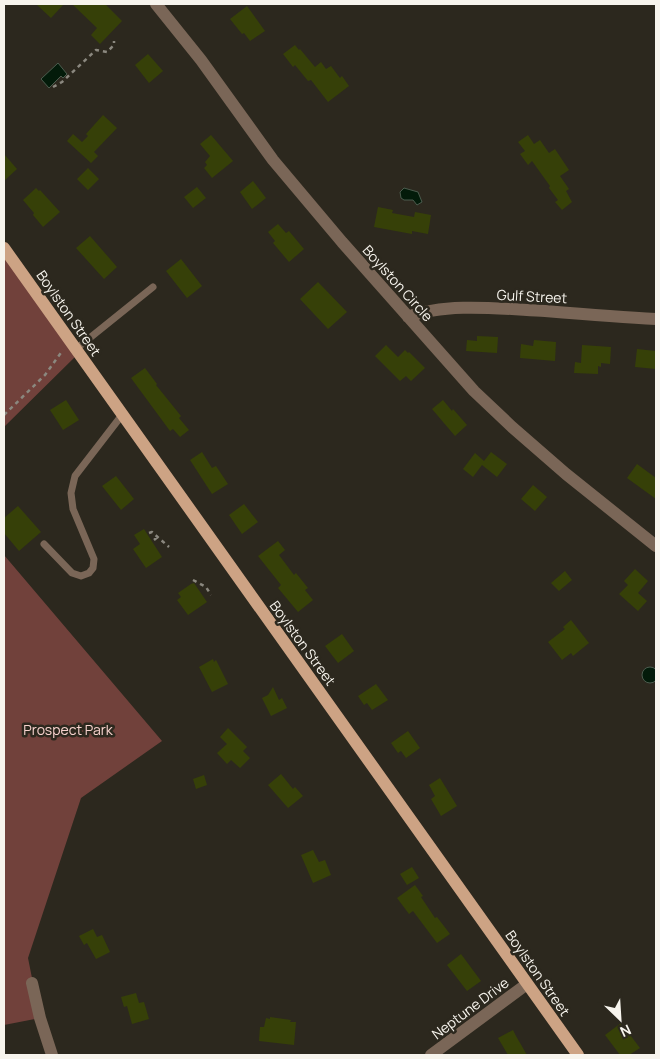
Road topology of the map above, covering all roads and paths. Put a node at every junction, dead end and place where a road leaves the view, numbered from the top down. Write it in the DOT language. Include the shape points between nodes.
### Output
graph roads {
  1 [pos="156,4"];
  2 [pos="114,41"];
  3 [pos="52,87"];
  4 [pos="4,248"];
  5 [pos="153,288"];
  6 [pos="408,317"];
  7 [pos="656,319"];
  8 [pos="73,345"];
  9 [pos="4,415"];
  10 [pos="122,415"];
  11 [pos="150,533"];
  12 [pos="158,536"];
  13 [pos="154,540"];
  14 [pos="44,544"];
  15 [pos="656,546"];
  16 [pos="169,547"];
  17 [pos="194,580"];
  18 [pos="212,595"];
  19 [pos="32,983"];
  20 [pos="527,984"];
  21 [pos="52,1055"];
  22 [pos="431,1055"];
  23 [pos="578,1055"];
  1 -- 6 [label="street, Boylston Circle" via="273,160"];
  2 -- 3 [label="path" via="107,52 96,50 62,82"];
  4 -- 8 [label="main road, Boylston Street"];
  5 -- 8 [label="lane"];
  6 -- 7 [label="street, Gulf Street" via="449,308"];
  6 -- 15 [label="street, Boylston Circle" via="474,391 512,427"];
  8 -- 9 [label="path"];
  8 -- 10 [label="main road, Boylston Street"];
  10 -- 14 [label="lane" via="75,476 71,493 72,510 94,559 93,568 81,576 72,573"];
  10 -- 20 [label="main road, Boylston Street"];
  11 -- 12 [label="path"];
  12 -- 13 [label="path"];
  12 -- 16 [label="path"];
  17 -- 18 [label="path" via="206,586"];
  19 -- 21 [label="street"];
  20 -- 22 [label="street, Neptune Drive"];
  20 -- 23 [label="main road, Boylston Street"];
}
